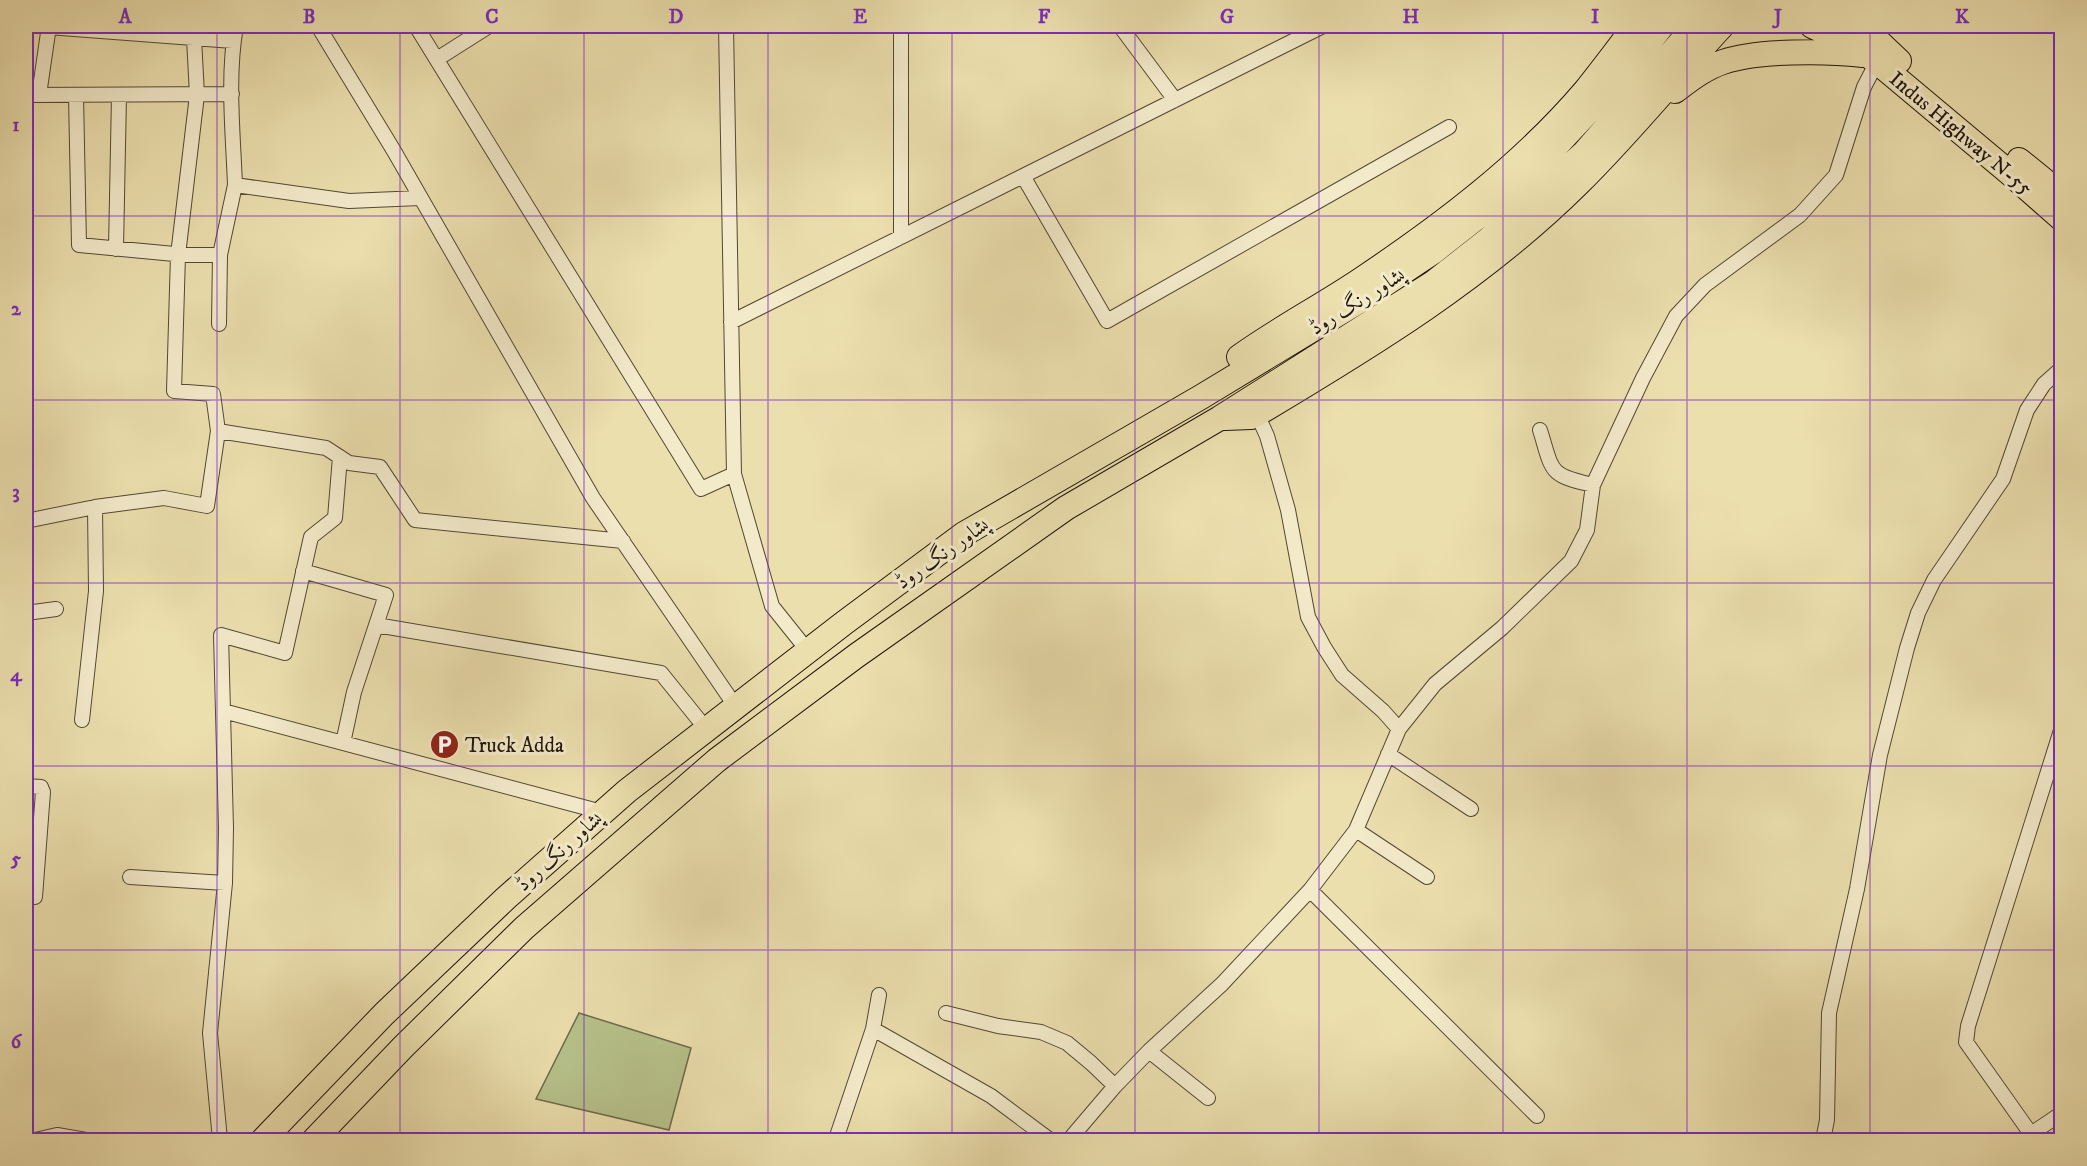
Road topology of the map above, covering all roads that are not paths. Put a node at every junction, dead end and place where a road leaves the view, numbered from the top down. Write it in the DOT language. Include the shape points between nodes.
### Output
graph roads {
  1 [pos="48,26"];
  2 [pos="236,26"];
  3 [pos="318,26"];
  4 [pos="416,26"];
  5 [pos="489,26"];
  6 [pos="726,26"];
  7 [pos="901,26"];
  8 [pos="1120,26"];
  9 [pos="1323,26"];
  10 [pos="1662,26"];
  11 [pos="1695,26"];
  12 [pos="1722,26"];
  13 [pos="1812,26"];
  14 [pos="1630,29"];
  15 [pos="194,38"];
  16 [pos="233,41"];
  17 [pos="1868,46"];
  18 [pos="437,59"];
  19 [pos="232,94"];
  20 [pos="32,95"];
  21 [pos="76,95"];
  22 [pos="119,95"];
  23 [pos="196,95"];
  24 [pos="1175,100"];
  25 [pos="1640,117"];
  26 [pos="1449,127"];
  27 [pos="1023,176"];
  28 [pos="235,185"];
  29 [pos="2061,195"];
  30 [pos="420,198"];
  31 [pos="2061,219"];
  32 [pos="901,237"];
  33 [pos="116,249"];
  34 [pos="178,255"];
  35 [pos="220,255"];
  36 [pos="731,322"];
  37 [pos="219,324"];
  38 [pos="2061,368"];
  39 [pos="1201,397"];
  40 [pos="1257,414"];
  41 [pos="1220,418"];
  42 [pos="1540,430"];
  43 [pos="218,431"];
  44 [pos="340,457"];
  45 [pos="734,474"];
  46 [pos="1593,485"];
  47 [pos="95,507"];
  48 [pos="26,521"];
  49 [pos="623,542"];
  50 [pos="303,571"];
  51 [pos="56,609"];
  52 [pos="26,613"];
  53 [pos="376,625"];
  54 [pos="808,651"];
  55 [pos="736,707"];
  56 [pos="223,711"];
  57 [pos="82,720"];
  58 [pos="2061,727"];
  59 [pos="1399,729"];
  60 [pos="707,730"];
  61 [pos="343,743"];
  62 [pos="1388,754"];
  63 [pos="26,786"];
  64 [pos="1471,809"];
  65 [pos="602,812"];
  66 [pos="1356,830"];
  67 [pos="130,877"];
  68 [pos="1427,877"];
  69 [pos="225,883"];
  70 [pos="1310,890"];
  71 [pos="35,897"];
  72 [pos="879,995"];
  73 [pos="946,1013"];
  74 [pos="873,1029"];
  75 [pos="1149,1051"];
  76 [pos="1115,1086"];
  77 [pos="1208,1098"];
  78 [pos="2061,1113"];
  79 [pos="1537,1116"];
  80 [pos="836,1139"];
  81 [pos="35,1140"];
  82 [pos="86,1140"];
  83 [pos="220,1140"];
  84 [pos="263,1140"];
  85 [pos="314,1140"];
  86 [pos="1050,1140"];
  87 [pos="1069,1140"];
  88 [pos="1823,1140"];
  1 -- 15 [label="street"];
  1 -- 20 [label="street"];
  2 -- 16 [label="street"];
  3 -- 30 [label="street"];
  4 -- 18 [label="street"];
  5 -- 18 [label="street"];
  6 -- 36 [label="street"];
  7 -- 32 [label="street"];
  8 -- 24 [label="street"];
  9 -- 24 [label="street"];
  10 -- 39 [label="highway, پشاور رنگ روڈ" via="1557,145 1499,200 1433,252 1361,300"];
  11 -- 41 [label="highway, پشاور رنگ روڈ" via="1584,153 1489,239 1433,283"];
  12 -- 25 [label="highway"];
  13 -- 17 [label="highway"];
  14 -- 39 [label="highway" via="1577,99 1475,196 1357,282 1226,366"];
  15 -- 16 [label="street"];
  15 -- 23 [label="street"];
  16 -- 19 [label="street"];
  17 -- 25 [label="highway" via="1723,62 1699,73"];
  17 -- 29 [label="highway, Indus Highway N-55" via="1886,51"];
  17 -- 31 [label="highway, Indus Highway N-55"];
  17 -- 46 [label="street" via="1864,87 1836,175 1800,215 1705,285 1676,316"];
  18 -- 45 [label="street" via="700,489"];
  19 -- 23 [label="street"];
  19 -- 28 [label="street"];
  20 -- 21 [label="street"];
  21 -- 22 [label="street"];
  21 -- 33 [label="street" via="79,245"];
  22 -- 23 [label="street"];
  22 -- 33 [label="street"];
  23 -- 34 [label="street"];
  24 -- 27 [label="street"];
  25 -- 40 [label="highway" via="1578,184 1449,293"];
  26 -- 27 [label="street" via="1107,321"];
  27 -- 32 [label="street"];
  28 -- 30 [label="street" via="349,201"];
  28 -- 35 [label="street"];
  30 -- 49 [label="street" via="593,498"];
  32 -- 36 [label="street"];
  33 -- 34 [label="street"];
  34 -- 35 [label="street"];
  34 -- 43 [label="street" via="174,391 213,393"];
  35 -- 37 [label="street"];
  36 -- 45 [label="street"];
  38 -- 88 [label="street" via="2044,384 2027,410 2003,479 1934,580 1907,648 1880,755 1857,889 1829,1013 1827,1120"];
  39 -- 54 [label="highway, پشاور رنگ روڈ" via="964,534"];
  40 -- 41 [label="highway"];
  40 -- 59 [label="street" via="1268,436 1288,510 1308,617 1342,675"];
  41 -- 85 [label="highway, پشاور رنگ روڈ" via="1066,508 717,760 524,928"];
  42 -- 46 [label="street" via="1549,464 1556,472"];
  43 -- 44 [label="street" via="326,448"];
  43 -- 47 [label="street" via="207,506 164,498"];
  44 -- 49 [label="street" via="349,463 380,467 415,520"];
  44 -- 50 [label="street" via="335,518 311,537"];
  45 -- 54 [label="street" via="772,606"];
  46 -- 59 [label="street" via="1587,530 1571,561 1502,628 1435,684"];
  47 -- 48 [label="street"];
  47 -- 57 [label="street" via="96,591"];
  49 -- 55 [label="street"];
  50 -- 53 [label="street" via="386,595"];
  50 -- 56 [label="street" via="285,652 221,635"];
  51 -- 52 [label="street"];
  53 -- 60 [label="street" via="661,673"];
  53 -- 61 [label="street" via="354,692"];
  54 -- 55 [label="highway, پشاور رنگ روڈ"];
  55 -- 60 [label="highway, پشاور رنگ روڈ"];
  56 -- 61 [label="street"];
  56 -- 69 [label="street"];
  58 -- 78 [label="street" via="1966,1042 2031,1134"];
  59 -- 62 [label="street"];
  60 -- 65 [label="highway, پشاور رنگ روڈ"];
  61 -- 65 [label="street"];
  62 -- 64 [label="street"];
  62 -- 66 [label="street"];
  63 -- 71 [label="street" via="41,787 43,792"];
  65 -- 84 [label="highway, پشاور رنگ روڈ" via="384,1014"];
  66 -- 68 [label="street"];
  66 -- 70 [label="street"];
  67 -- 69 [label="street"];
  69 -- 83 [label="street" via="210,1033"];
  70 -- 75 [label="street" via="1222,984"];
  70 -- 79 [label="street"];
  72 -- 74 [label="street"];
  73 -- 76 [label="street" via="1041,1032 1066,1043"];
  74 -- 80 [label="street"];
  74 -- 86 [label="street" via="991,1096"];
  75 -- 76 [label="street"];
  75 -- 77 [label="street"];
  76 -- 87 [label="street"];
  81 -- 82 [label="street" via="57,1136"];
}
